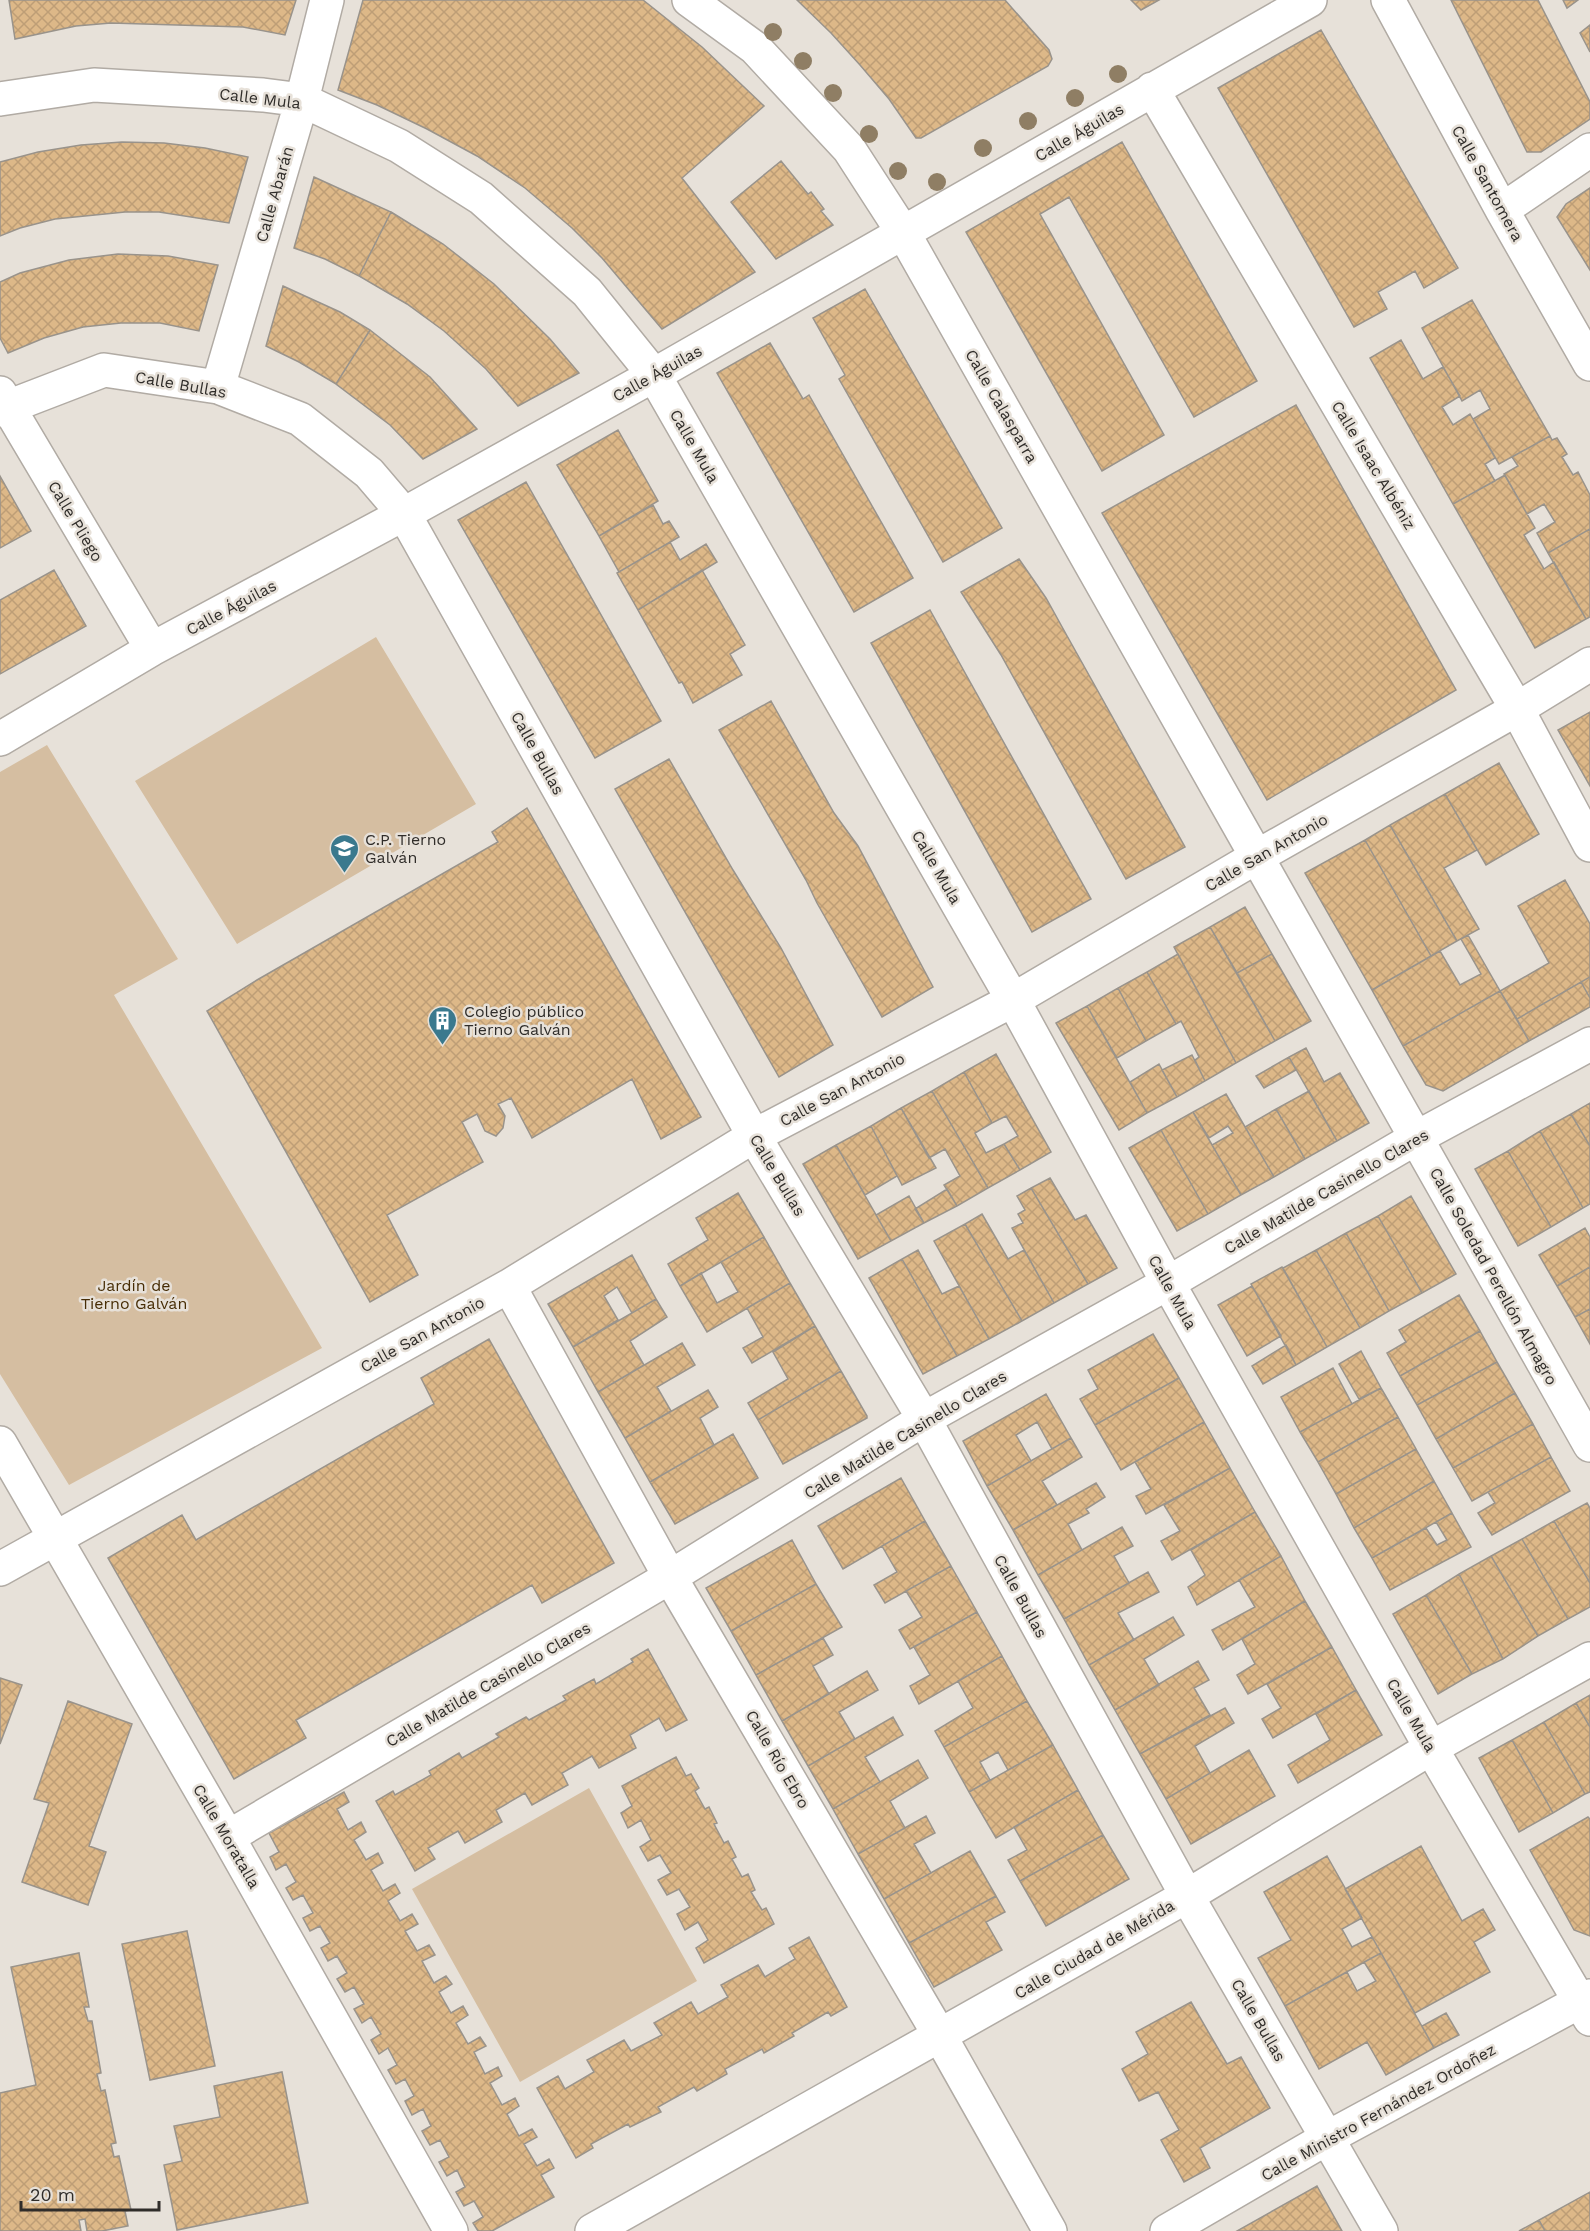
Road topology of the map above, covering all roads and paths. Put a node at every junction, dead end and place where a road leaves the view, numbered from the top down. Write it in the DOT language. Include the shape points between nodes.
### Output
graph roads {
  1 [pos="327,0"];
  2 [pos="689,0"];
  3 [pos="1310,0"];
  4 [pos="1388,0"];
  5 [pos="1152,89"];
  6 [pos="0,99"];
  7 [pos="302,100"];
  8 [pos="1590,150"];
  9 [pos="1502,210"];
  10 [pos="904,234"];
  11 [pos="1590,364"];
  12 [pos="654,375"];
  13 [pos="218,387"];
  14 [pos="2,403"];
  15 [pos="404,514"];
  16 [pos="152,649"];
  17 [pos="1590,664"];
  18 [pos="1517,709"];
  19 [pos="0,739"];
  20 [pos="1590,845"];
  21 [pos="1258,856"];
  22 [pos="1013,1000"];
  23 [pos="1590,1044"];
  24 [pos="754,1136"];
  25 [pos="1416,1138"];
  26 [pos="1167,1283"];
  27 [pos="508,1286"];
  28 [pos="924,1419"];
  29 [pos="0,1443"];
  30 [pos="1590,1445"];
  31 [pos="54,1538"];
  32 [pos="0,1569"];
  33 [pos="670,1577"];
  34 [pos="1590,1659"];
  35 [pos="1431,1748"];
  36 [pos="228,1837"];
  37 [pos="1187,1896"];
  38 [pos="1587,2006"];
  39 [pos="940,2036"];
  40 [pos="1327,2138"];
  41 [pos="451,2231"];
  42 [pos="592,2231"];
  43 [pos="1050,2231"];
  44 [pos="1167,2231"];
  45 [pos="1381,2231"];
  1 -- 7 [label="street, Calle Abarán"];
  2 -- 10 [label="street, Calle Calasparra" via="755,48 849,149"];
  3 -- 5 [label="street, Calle Águilas"];
  4 -- 9 [label="street, Calle Santomera"];
  5 -- 10 [label="street, Calle Águilas"];
  5 -- 18 [label="street, Calle Isaac Albéniz"];
  6 -- 7 [label="street, Calle Mula" via="94,85"];
  7 -- 12 [label="street, Calle Mula" via="399,146 481,198 587,292"];
  7 -- 13 [label="street, Calle Abarán"];
  8 -- 9 [label="street"];
  9 -- 11 [label="street, Calle Santomera"];
  10 -- 12 [label="street, Calle Águilas"];
  10 -- 21 [label="street, Calle Calasparra"];
  12 -- 15 [label="street, Calle Águilas"];
  12 -- 22 [label="street, Calle Mula"];
  13 -- 14 [label="street, Calle Bullas" via="104,370"];
  13 -- 15 [label="street, Calle Bullas" via="300,418 369,472"];
  14 -- 16 [label="street, Calle Pliego"];
  15 -- 16 [label="street, Calle Águilas"];
  15 -- 24 [label="street, Calle Bullas"];
  16 -- 19 [label="street, Calle Águilas"];
  17 -- 18 [label="street, Calle San Antonio"];
  18 -- 20 [label="street, Calle Isaac Albéniz"];
  18 -- 21 [label="street, Calle San Antonio"];
  21 -- 22 [label="street, Calle San Antonio"];
  21 -- 25 [label="street, Calle Soledad Perellón Almagro"];
  22 -- 24 [label="street, Calle San Antonio"];
  22 -- 26 [label="street, Calle Mula"];
  23 -- 25 [label="street, Calle Matilde Casinello Clares"];
  24 -- 27 [label="street, Calle San Antonio"];
  24 -- 28 [label="street, Calle Bullas"];
  25 -- 26 [label="street, Calle Matilde Casinello Clares"];
  25 -- 30 [label="street, Calle Soledad Perellón Almagro"];
  26 -- 28 [label="street, Calle Matilde Casinello Clares"];
  26 -- 35 [label="street, Calle Mula"];
  27 -- 31 [label="street, Calle San Antonio"];
  27 -- 33 [label="street, Calle Río Ebro"];
  28 -- 33 [label="street, Calle Matilde Casinello Clares"];
  28 -- 37 [label="street, Calle Bullas"];
  29 -- 31 [label="street, Calle Moratalla"];
  31 -- 32 [label="street, Calle San Antonio"];
  31 -- 36 [label="street, Calle Moratalla"];
  33 -- 36 [label="street, Calle Matilde Casinello Clares"];
  33 -- 39 [label="street, Calle Río Ebro"];
  34 -- 35 [label="street, Calle Ciudad de Mérida"];
  35 -- 37 [label="street, Calle Ciudad de Mérida"];
  35 -- 38 [label="street, Calle Mula"];
  36 -- 41 [label="street, Calle Moratalla"];
  37 -- 39 [label="street, Calle Ciudad de Mérida"];
  37 -- 40 [label="street, Calle Bullas"];
  38 -- 40 [label="street, Calle Ministro Fernández Ordoñez"];
  39 -- 42 [label="street, Calle Ciudad de Mérida"];
  39 -- 43 [label="street, Calle Río Ebro"];
  40 -- 44 [label="street, Calle Ministro Fernández Ordoñez"];
  40 -- 45 [label="street, Calle Bullas"];
}
